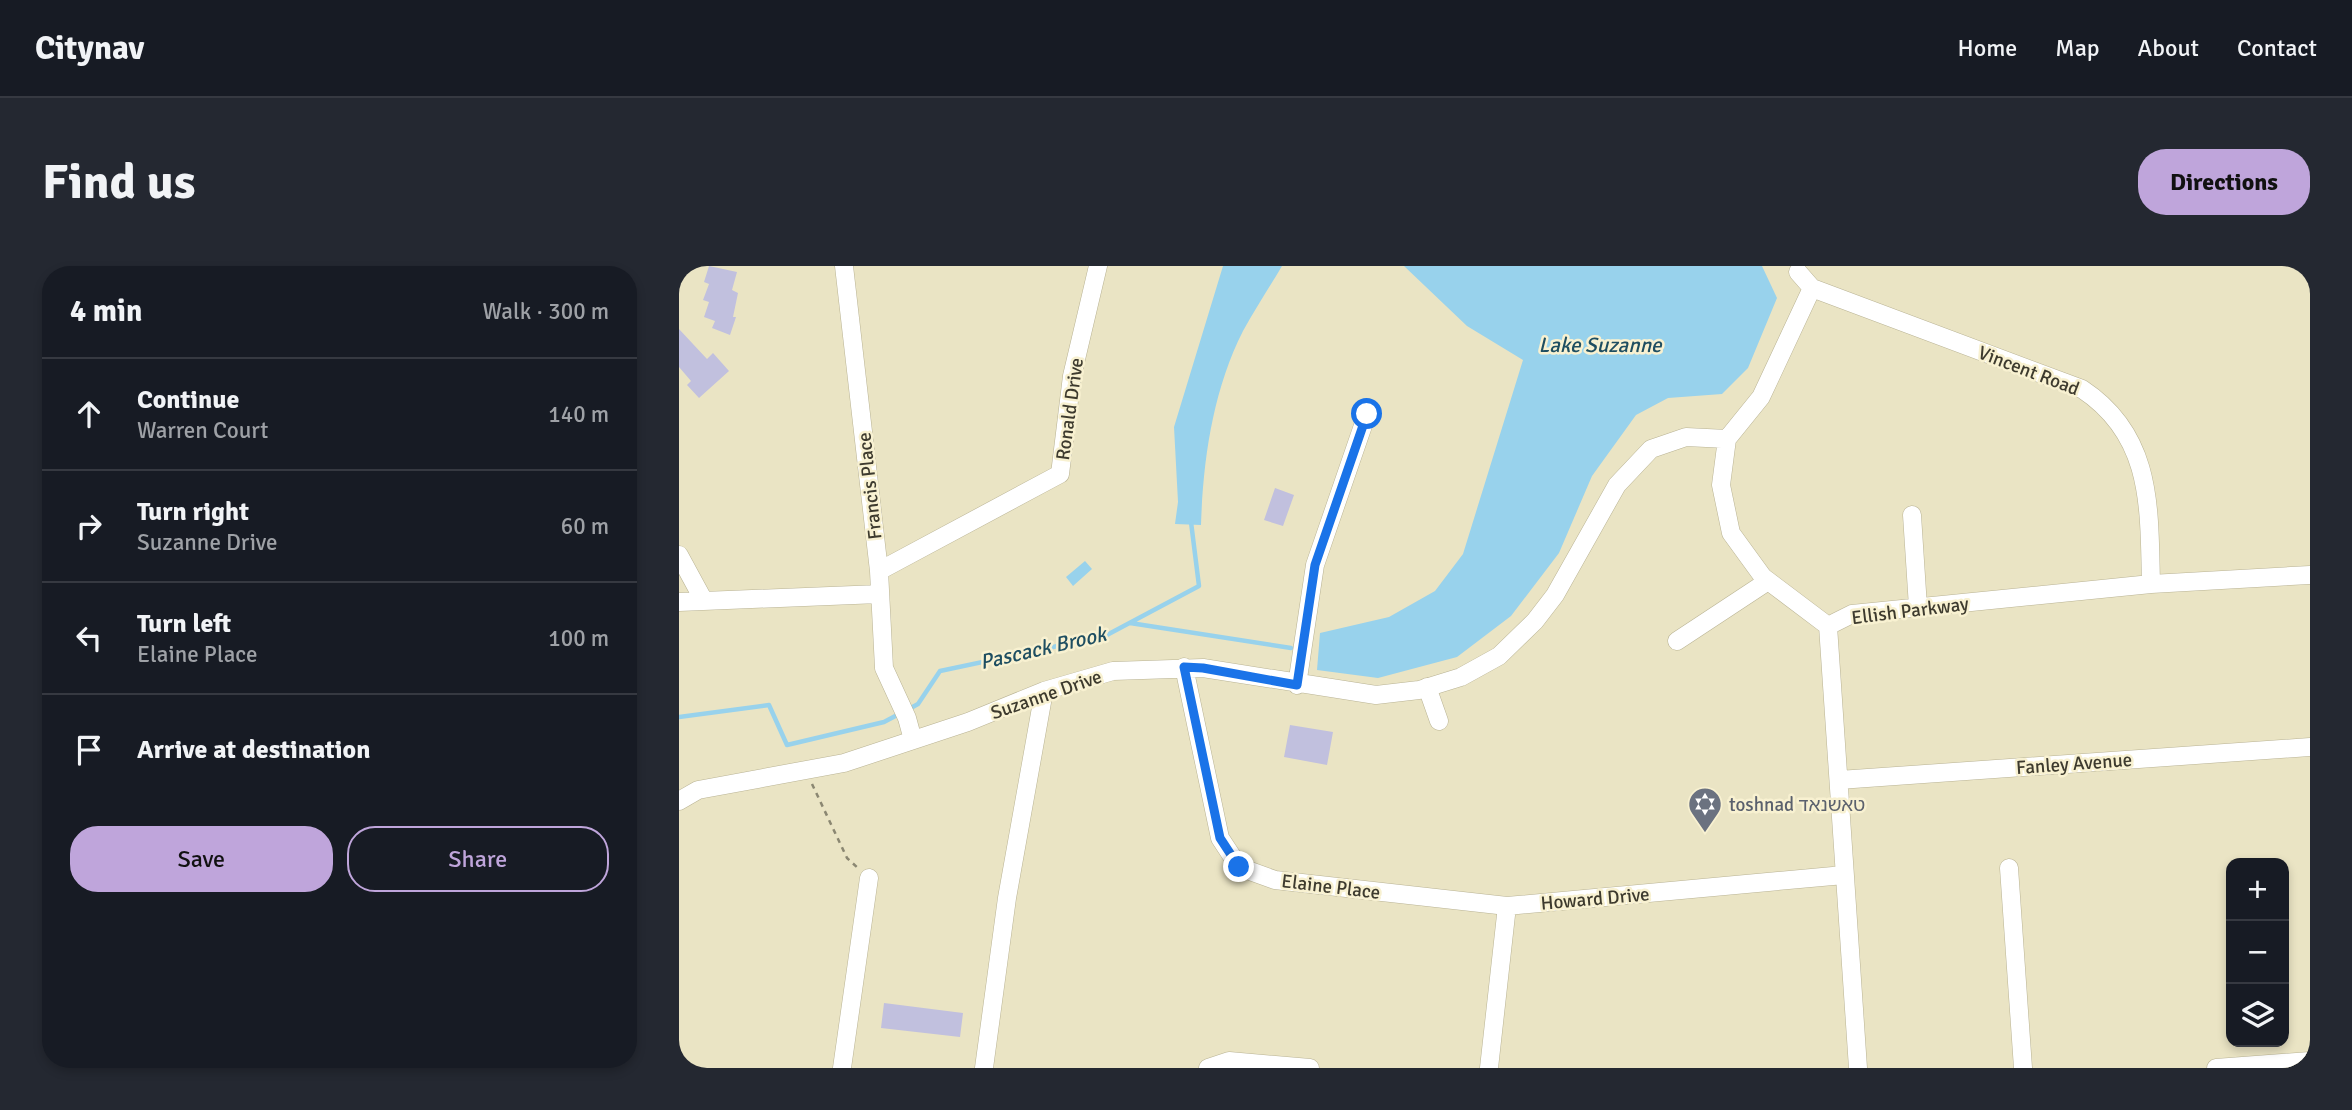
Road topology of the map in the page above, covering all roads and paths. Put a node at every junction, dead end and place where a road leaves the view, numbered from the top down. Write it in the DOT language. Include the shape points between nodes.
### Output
graph roads {
  1 [pos="844,266"];
  2 [pos="1098,266"];
  3 [pos="1798,272"];
  4 [pos="1812,288"];
  5 [pos="1367,414"];
  6 [pos="1727,439"];
  7 [pos="1912,515"];
  8 [pos="679,555"];
  9 [pos="879,571"];
  10 [pos="2310,575"];
  11 [pos="1768,581"];
  12 [pos="2151,583"];
  13 [pos="879,594"];
  14 [pos="704,601"];
  15 [pos="679,602"];
  16 [pos="1918,607"];
  17 [pos="1828,626"];
  18 [pos="1677,641"];
  19 [pos="1184,667"];
  20 [pos="1297,685"];
  21 [pos="1427,687"];
  22 [pos="1044,691"];
  23 [pos="1439,721"];
  24 [pos="913,740"];
  25 [pos="2310,747"];
  26 [pos="806,770"];
  27 [pos="1839,780"];
  28 [pos="679,801"];
  29 [pos="2009,868"];
  30 [pos="1844,875"];
  31 [pos="869,878"];
  32 [pos="1507,906"];
  33 [pos="2310,1061"];
  34 [pos="842,1068"];
  35 [pos="984,1068"];
  36 [pos="1209,1068"];
  37 [pos="1310,1068"];
  38 [pos="1489,1068"];
  39 [pos="1859,1068"];
  40 [pos="2023,1068"];
  41 [pos="2216,1068"];
  1 -- 9 [label="street, Francis Place"];
  2 -- 9 [label="street, Ronald Drive" via="1072,376 1060,474"];
  3 -- 4 [label="street, Vincent Road"];
  4 -- 6 [label="street" via="1761,397"];
  4 -- 12 [label="street, Vincent Road" via="2083,389 2106,404 2133,443 2142,474 2149,510"];
  5 -- 20 [label="street" via="1315,565"];
  6 -- 11 [label="street" via="1721,485 1731,533"];
  6 -- 21 [label="street, Suzanne Drive" via="1686,437 1651,449 1617,485 1555,595 1535,621 1499,656 1461,677"];
  7 -- 16 [label="street"];
  8 -- 14 [label="street"];
  9 -- 13 [label="street, Francis Place"];
  10 -- 12 [label="street, Ellish Parkway"];
  11 -- 17 [label="street"];
  11 -- 18 [label="street"];
  12 -- 16 [label="street, Ellish Parkway"];
  13 -- 14 [label="street"];
  13 -- 24 [label="street, Francis Place" via="884,668"];
  14 -- 15 [label="street"];
  16 -- 17 [label="street, Ellish Parkway" via="1852,614"];
  17 -- 27 [label="street, Ellish Parkway"];
  19 -- 20 [label="street, Suzanne Drive"];
  19 -- 22 [label="street, Suzanne Drive" via="1113,671"];
  19 -- 32 [label="street, Elaine Place" via="1220,838 1239,867 1275,880"];
  20 -- 21 [label="street, Suzanne Drive" via="1376,695"];
  21 -- 23 [label="street"];
  22 -- 24 [label="street, Suzanne Drive"];
  22 -- 35 [label="street" via="1007,898"];
  24 -- 26 [label="street, Suzanne Drive"];
  25 -- 27 [label="street, Fanley Avenue"];
  26 -- 28 [label="street, Suzanne Drive" via="698,790"];
  26 -- 31 [label="path" via="847,858"];
  27 -- 30 [label="street, Ellish Parkway"];
  29 -- 40 [label="street"];
  30 -- 32 [label="street, Howard Drive"];
  30 -- 39 [label="street, Ellish Parkway"];
  31 -- 34 [label="street"];
  32 -- 38 [label="street"];
  33 -- 41 [label="street"];
  36 -- 37 [label="street" via="1229,1060"];
}
